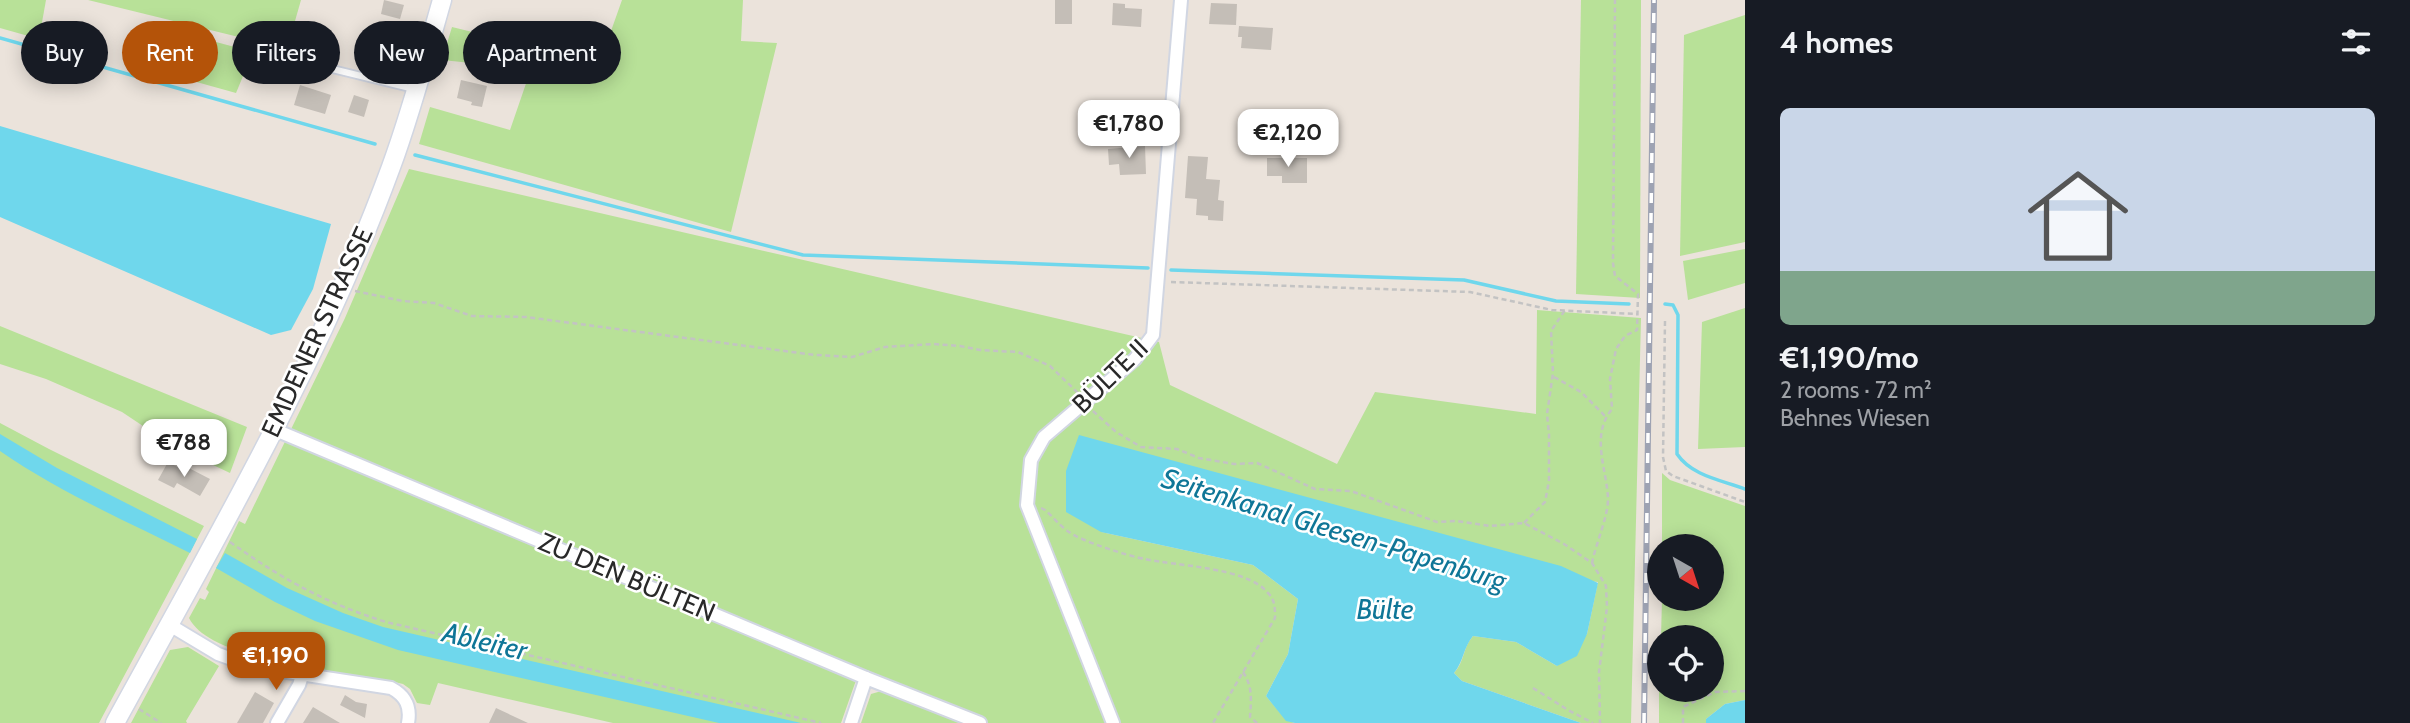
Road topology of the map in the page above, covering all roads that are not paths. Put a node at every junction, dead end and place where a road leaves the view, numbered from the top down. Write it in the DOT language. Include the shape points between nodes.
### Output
graph roads {
  1 [pos="442,0"];
  2 [pos="1181,0"];
  3 [pos="340,71"];
  4 [pos="416,90"];
  5 [pos="273,429"];
  6 [pos="168,624"];
  7 [pos="303,673"];
  8 [pos="866,678"];
  9 [pos="115,723"];
  10 [pos="277,723"];
  11 [pos="408,723"];
  12 [pos="851,723"];
  13 [pos="980,723"];
  14 [pos="1114,723"];
  1 -- 4 [label="street, EMDENER STRASSE"];
  2 -- 14 [label="street, BÜLTE II" via="1153,335 1135,359 1044,437 1031,460 1027,505"];
  3 -- 4 [label="lane"];
  4 -- 5 [label="street, EMDENER STRASSE" via="391,167 342,287"];
  5 -- 6 [label="street, EMDENER STRASSE"];
  5 -- 8 [label="street, ZU DEN BÜLTEN"];
  6 -- 7 [label="street" via="218,654 254,667"];
  6 -- 9 [label="street, EMDENER STRASSE"];
  7 -- 10 [label="street"];
  7 -- 11 [label="street" via="391,688 408,704"];
  8 -- 12 [label="street"];
  8 -- 13 [label="street, ZU DEN BÜLTEN"];
}
